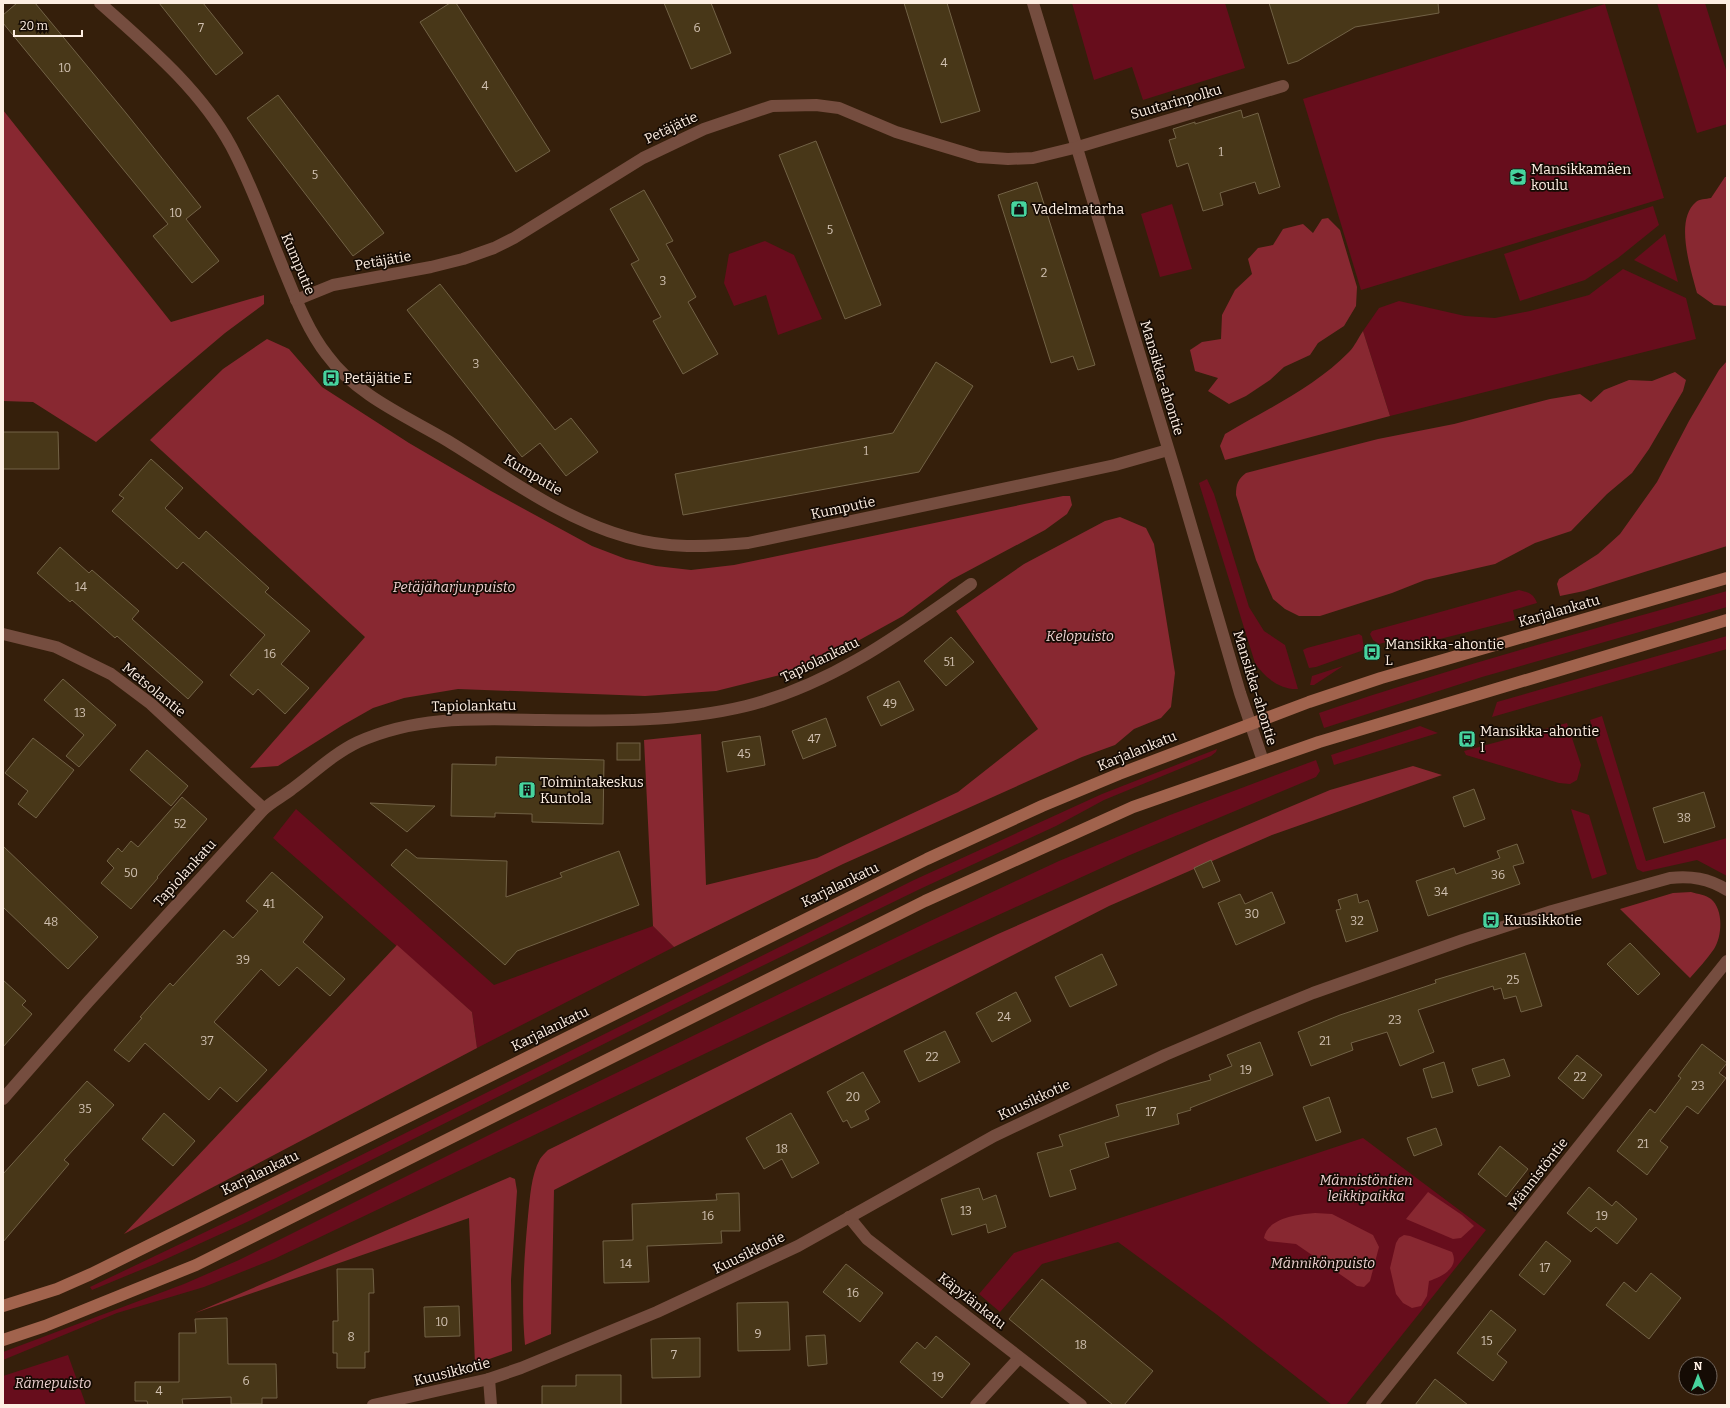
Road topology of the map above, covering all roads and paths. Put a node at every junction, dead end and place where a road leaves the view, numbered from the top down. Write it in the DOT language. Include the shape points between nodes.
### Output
graph roads {
  1 [pos="100,3"];
  2 [pos="1033,3"];
  3 [pos="1283,86"];
  4 [pos="1078,147"];
  5 [pos="296,300"];
  6 [pos="1168,450"];
  7 [pos="1727,578"];
  8 [pos="971,584"];
  9 [pos="1727,620"];
  10 [pos="3,634"];
  11 [pos="1250,723"];
  12 [pos="1263,761"];
  13 [pos="264,809"];
  14 [pos="1727,890"];
  15 [pos="1727,961"];
  16 [pos="3,1099"];
  17 [pos="849,1217"];
  18 [pos="3,1306"];
  19 [pos="3,1340"];
  20 [pos="1019,1358"];
  21 [pos="488,1379"];
  22 [pos="373,1405"];
  23 [pos="491,1405"];
  24 [pos="976,1405"];
  25 [pos="1081,1405"];
  26 [pos="1372,1405"];
  1 -- 5 [label="street, Kumputie" via="197,95 217,122 249,184"];
  2 -- 4 [label="street, Mansikka-ahontie"];
  3 -- 4 [label="street, Suutarinpolku"];
  4 -- 5 [label="street, Petäjätie" via="1033,158 987,158 896,132 839,108 816,105 772,106 704,129 643,158 494,248 431,268 333,285"];
  4 -- 6 [label="street, Mansikka-ahontie"];
  5 -- 6 [label="street, Kumputie" via="325,354 340,372 362,390 555,506 592,525 627,538 664,545 695,547 748,543 1116,465"];
  6 -- 11 [label="street, Mansikka-ahontie"];
  7 -- 11 [label="main road, Karjalankatu" via="1381,678"];
  8 -- 13 [label="street, Tapiolankatu" via="845,668 771,699 711,713 656,718 592,721 453,719 418,723 357,743 324,763"];
  9 -- 12 [label="main road"];
  10 -- 13 [label="street, Metsolantie" via="56,647 111,674 151,704"];
  11 -- 12 [label="street, Mansikka-ahontie"];
  11 -- 18 [label="main road, Karjalankatu" via="1119,774 927,858 91,1274 56,1289"];
  12 -- 19 [label="main road" via="1134,807 925,901 196,1265 45,1326"];
  13 -- 16 [label="street, Tapiolankatu" via="93,996"];
  14 -- 17 [label="street, Kuusikkotie" via="1702,878 1663,880 1552,911 1313,993 1166,1055 1035,1116 969,1149"];
  15 -- 26 [label="street, Männistöntie"];
  17 -- 20 [label="street, Käpylänkatu" via="867,1239"];
  17 -- 21 [label="street, Kuusikkotie" via="798,1246 664,1309"];
  20 -- 24 [label="street"];
  20 -- 25 [label="street, Käpylänkatu"];
  21 -- 22 [label="street, Kuusikkotie"];
  21 -- 23 [label="street"];
}
